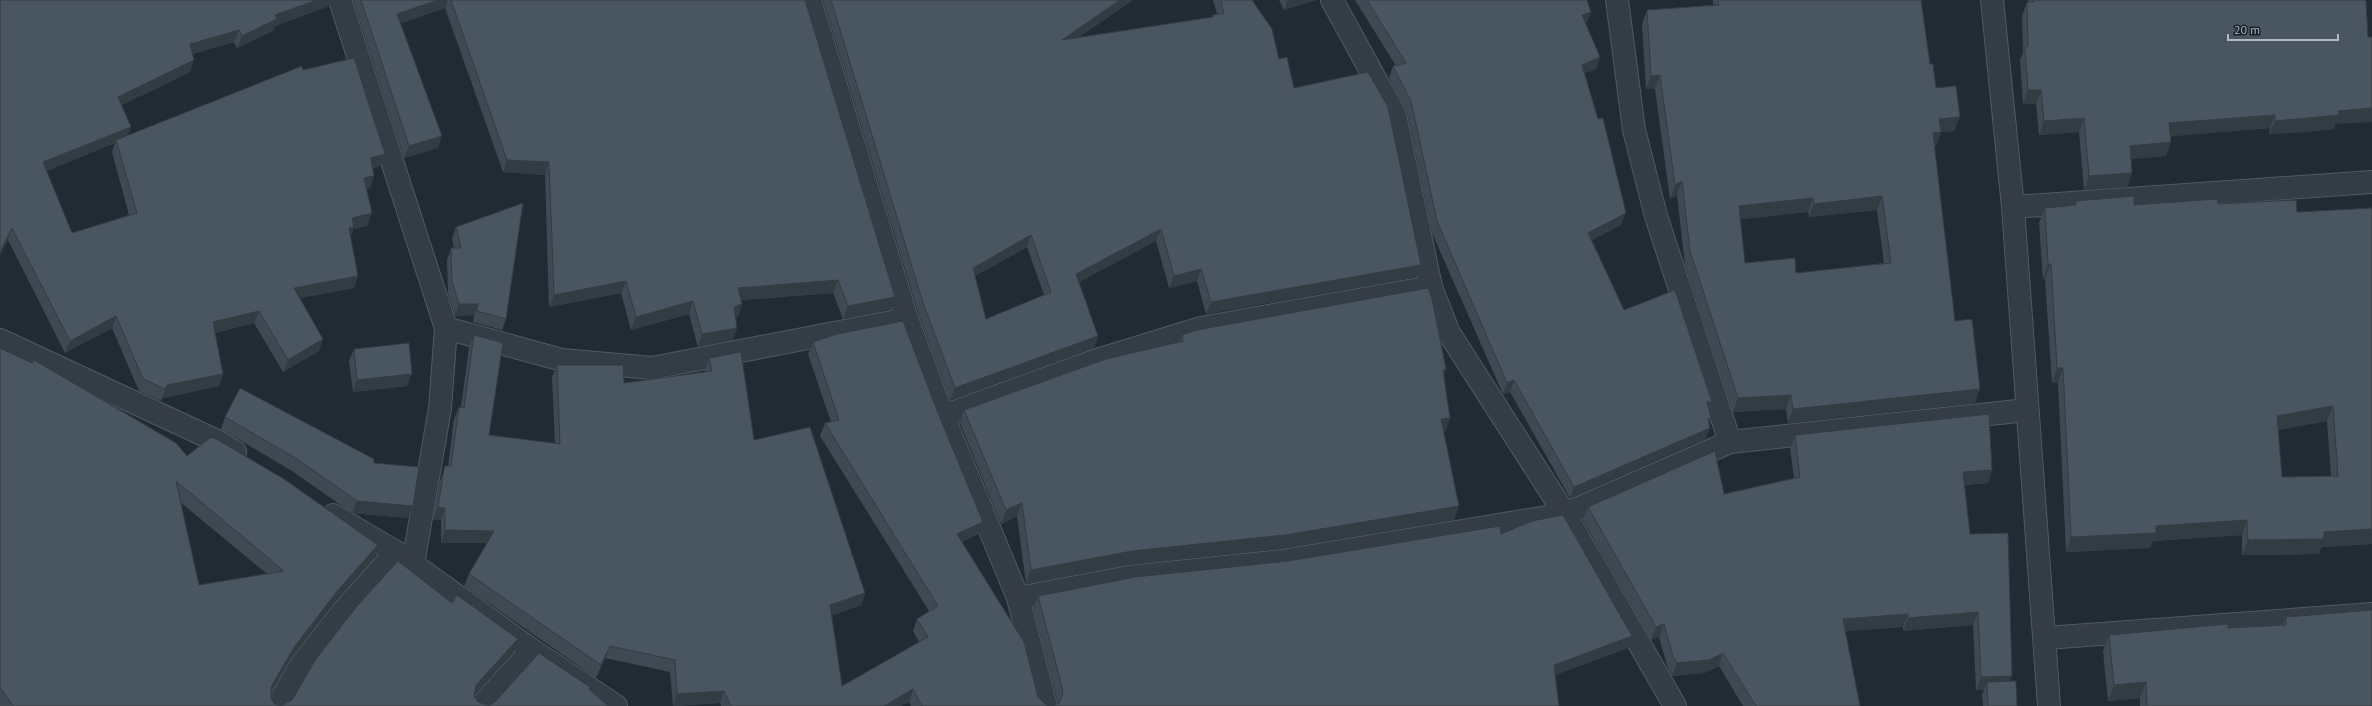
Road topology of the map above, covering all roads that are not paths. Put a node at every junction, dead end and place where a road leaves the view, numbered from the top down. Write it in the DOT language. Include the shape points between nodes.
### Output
graph roads {
  1 [pos="340,0"];
  2 [pos="810,0"];
  3 [pos="1332,0"];
  4 [pos="1617,0"];
  5 [pos="1992,0"];
  6 [pos="2372,182"];
  7 [pos="2013,207"];
  8 [pos="1431,287"];
  9 [pos="907,319"];
  10 [pos="446,328"];
  11 [pos="0,340"];
  12 [pos="2027,410"];
  13 [pos="943,416"];
  14 [pos="1730,442"];
  15 [pos="252,462"];
  16 [pos="317,504"];
  17 [pos="1565,514"];
  18 [pos="396,552"];
  19 [pos="413,564"];
  20 [pos="1018,598"];
  21 [pos="2372,614"];
  22 [pos="2046,638"];
  23 [pos="532,650"];
  24 [pos="277,706"];
  25 [pos="481,706"];
  26 [pos="616,706"];
  27 [pos="1046,706"];
  28 [pos="1675,706"];
  29 [pos="2049,706"];
  1 -- 10 [label="street"];
  2 -- 9 [label="street"];
  3 -- 8 [label="street" via="1395,114"];
  4 -- 14 [label="street" via="1635,138 1656,216"];
  5 -- 7 [label="street"];
  6 -- 7 [label="street"];
  7 -- 12 [label="street"];
  8 -- 13 [label="street" via="1201,328 1097,360"];
  8 -- 17 [label="street" via="1449,333"];
  9 -- 10 [label="street" via="652,368 562,360"];
  9 -- 13 [label="street"];
  10 -- 19 [label="street" via="440,408"];
  11 -- 15 [label="street" via="219,442"];
  12 -- 14 [label="street"];
  12 -- 22 [label="street"];
  13 -- 20 [label="street"];
  14 -- 17 [label="street"];
  16 -- 18 [label="street" via="355,530"];
  17 -- 20 [label="street" via="1282,561 1129,577"];
  17 -- 28 [label="street"];
  18 -- 19 [label="street"];
  18 -- 24 [label="street" via="343,611 301,665"];
  19 -- 23 [label="street"];
  20 -- 27 [label="street"];
  21 -- 22 [label="street"];
  22 -- 29 [label="street"];
  23 -- 25 [label="street"];
  23 -- 26 [label="street"];
}
